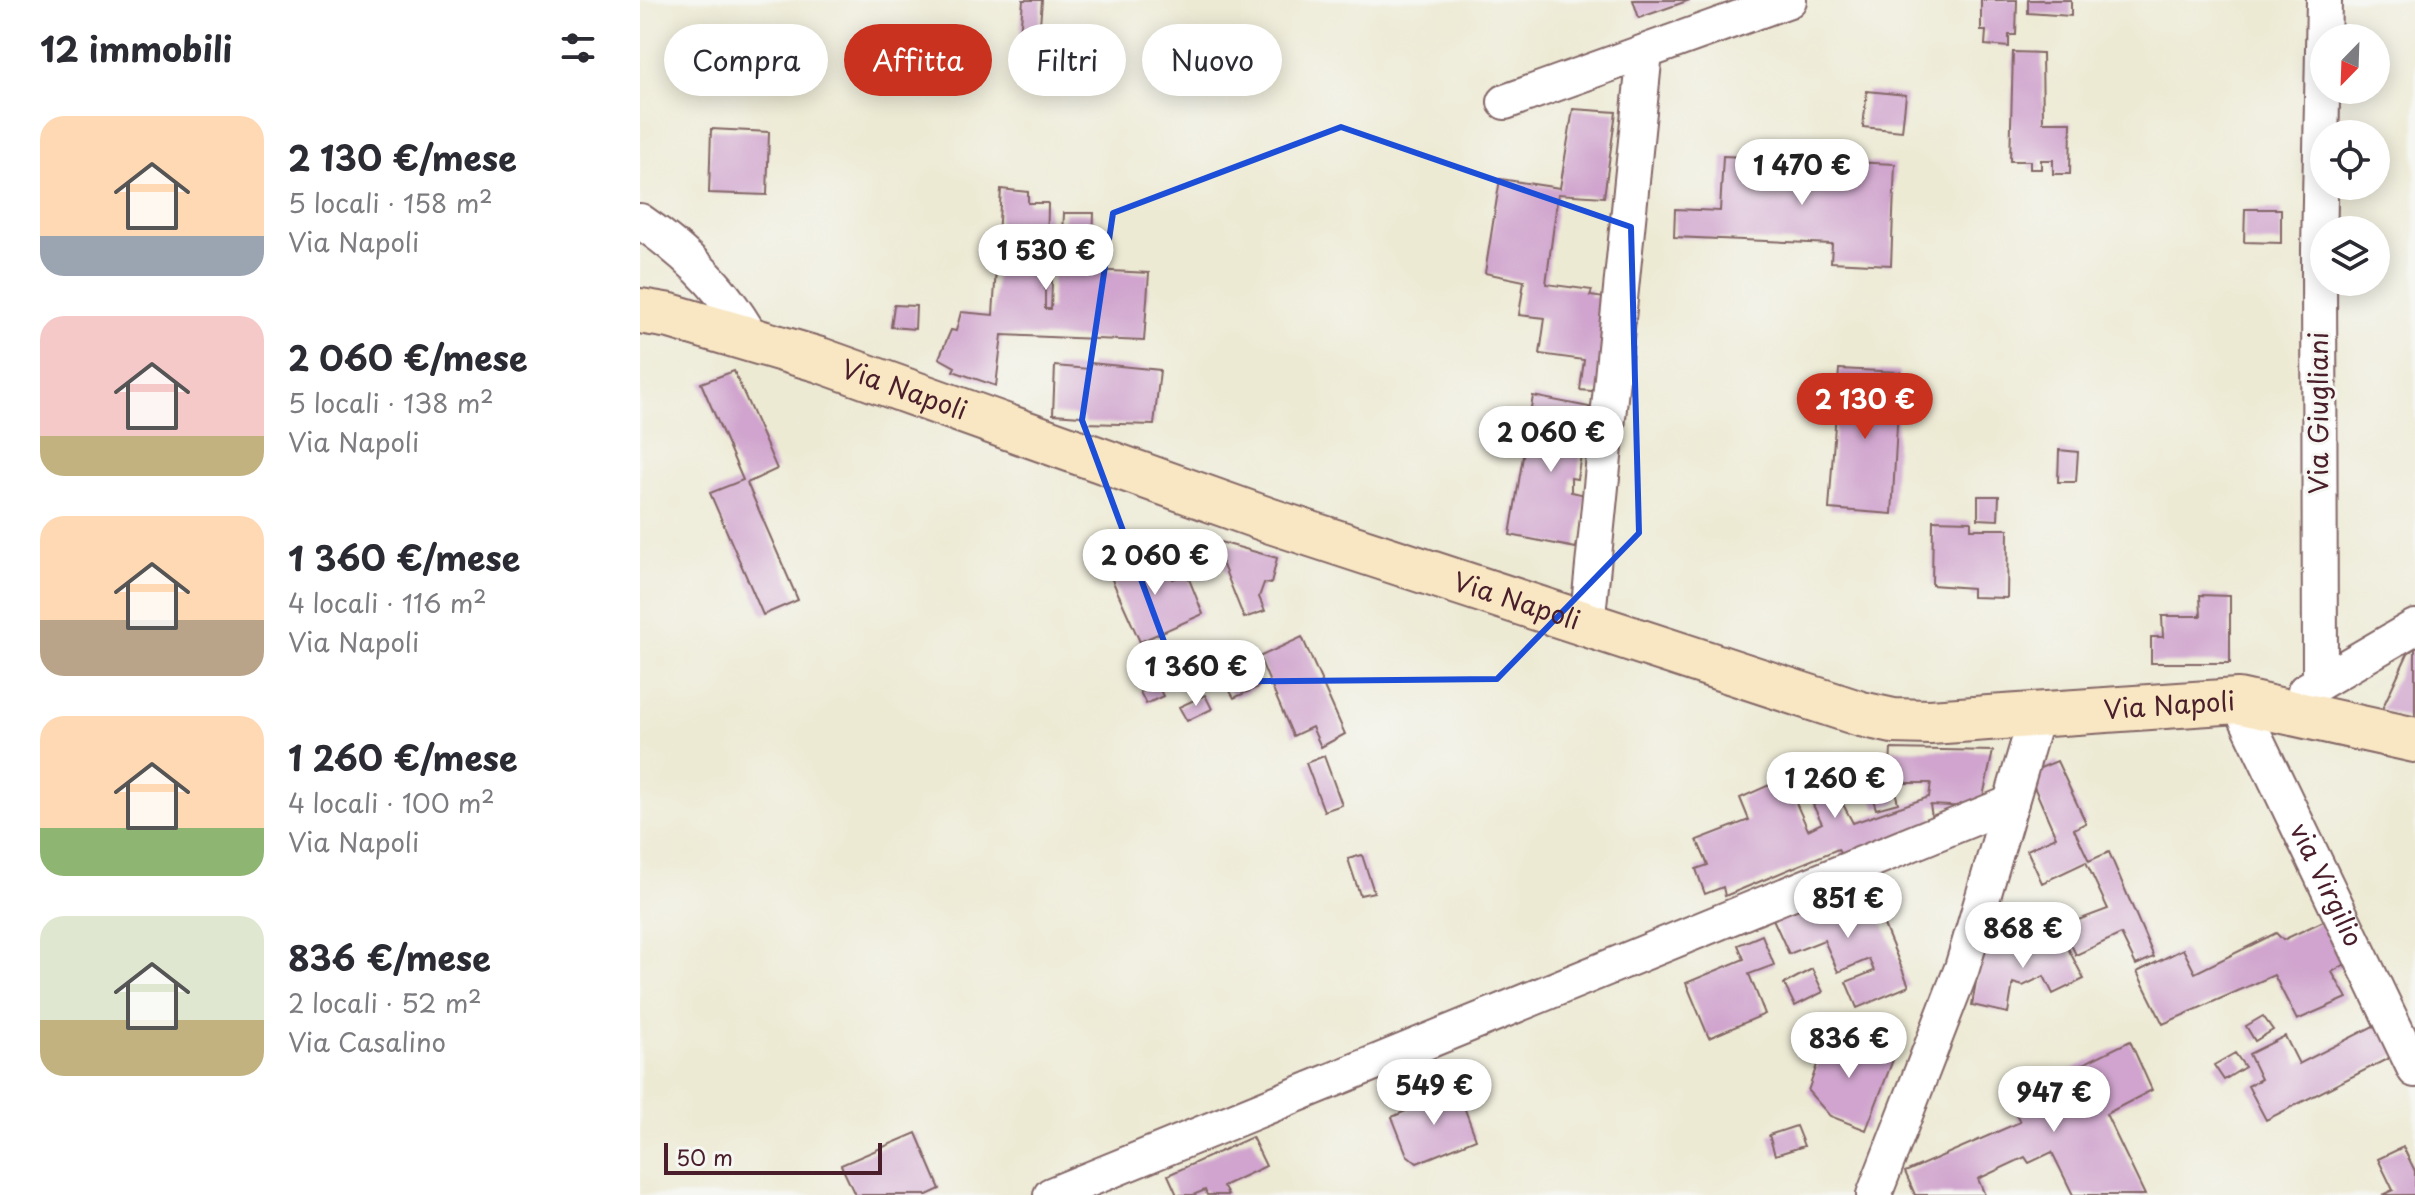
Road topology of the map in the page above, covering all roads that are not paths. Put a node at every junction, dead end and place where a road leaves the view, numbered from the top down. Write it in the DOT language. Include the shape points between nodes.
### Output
graph roads {
  1 [pos="1789,0"];
  2 [pos="2324,0"];
  3 [pos="1645,52"];
  4 [pos="1505,102"];
  5 [pos="640,221"];
  6 [pos="640,311"];
  7 [pos="752,339"];
  8 [pos="1587,625"];
  9 [pos="2415,627"];
  10 [pos="2320,682"];
  11 [pos="2257,704"];
  12 [pos="2036,717"];
  13 [pos="2415,740"];
  14 [pos="2011,803"];
  15 [pos="2415,1070"];
  16 [pos="1051,1195"];
  17 [pos="1874,1195"];
  1 -- 3 [label="street"];
  2 -- 10 [label="street, Via Giugliani"];
  3 -- 4 [label="street"];
  3 -- 8 [label="street"];
  5 -- 7 [label="street" via="706,274 733,303"];
  6 -- 7 [label="street, Via Napoli"];
  7 -- 8 [label="street, Via Napoli" via="1271,521"];
  8 -- 12 [label="street, Via Napoli" via="1819,702 1893,721"];
  9 -- 10 [label="street"];
  10 -- 11 [label="street"];
  11 -- 12 [label="street, Via Napoli"];
  11 -- 13 [label="street, Via Napoli"];
  11 -- 15 [label="street, via Virgilio"];
  12 -- 14 [label="street"];
  14 -- 16 [label="street"];
  14 -- 17 [label="street" via="1962,968"];
}
